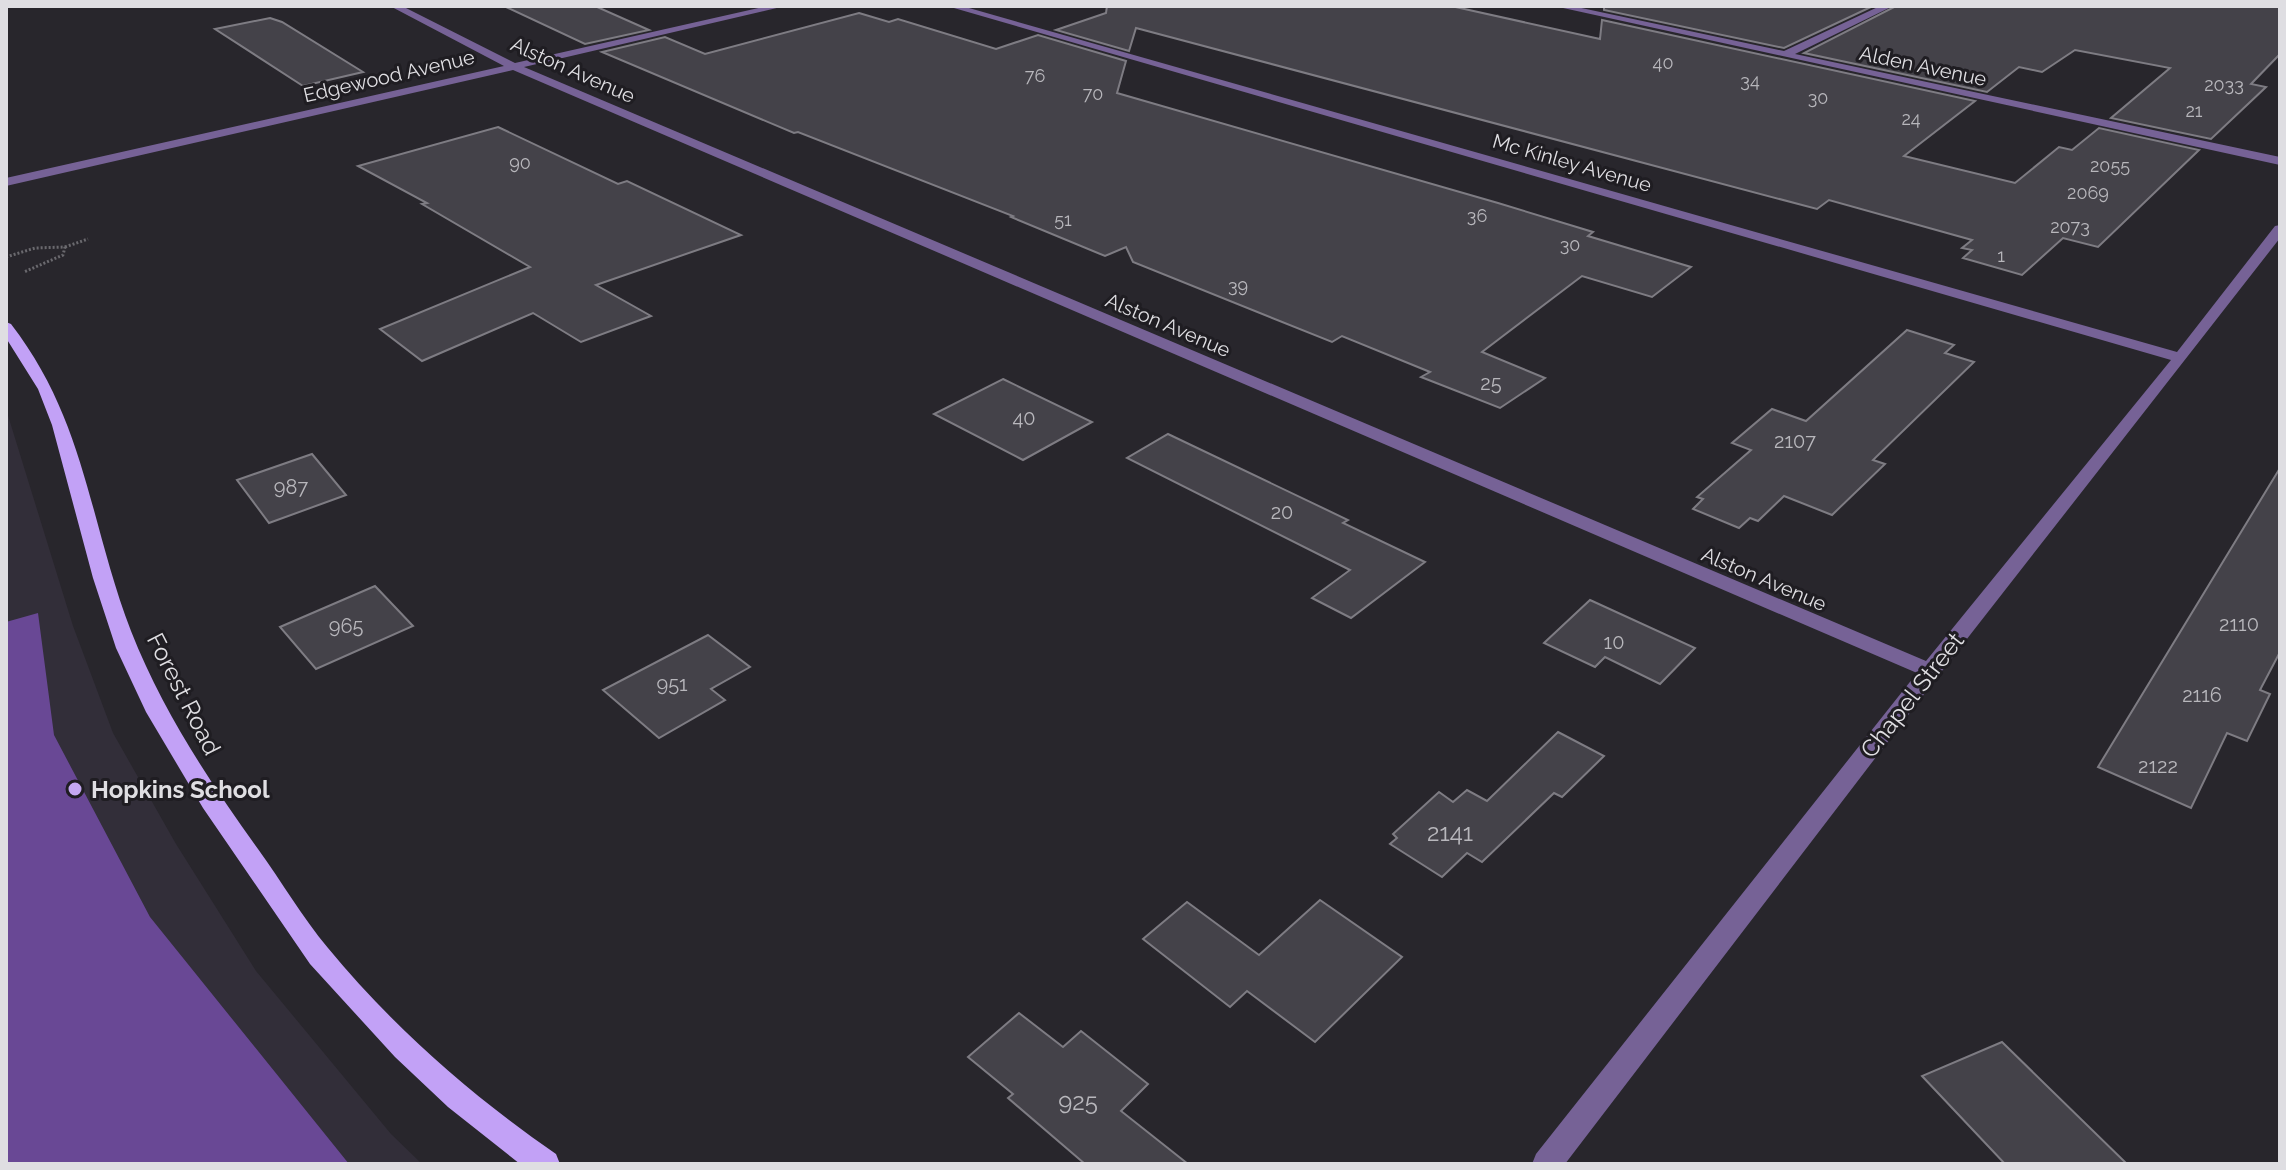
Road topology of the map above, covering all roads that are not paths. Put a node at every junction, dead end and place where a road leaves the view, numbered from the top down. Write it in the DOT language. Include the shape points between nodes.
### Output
graph roads {
  1 [pos="395,6"];
  2 [pos="780,6"];
  3 [pos="952,6"];
  4 [pos="1559,6"];
  5 [pos="1888,6"];
  6 [pos="1786,54"];
  7 [pos="512,67"];
  8 [pos="2280,161"];
  9 [pos="6,182"];
  10 [pos="2280,229"];
  11 [pos="6,327"];
  12 [pos="2181,358"];
  13 [pos="1930,671"];
  14 [pos="545,1164"];
  15 [pos="1547,1164"];
  1 -- 7 [label="street, Alston Avenue"];
  2 -- 7 [label="street, Edgewood Avenue"];
  3 -- 12 [label="street, Mc Kinley Avenue"];
  4 -- 6 [label="street, Alden Avenue"];
  5 -- 6 [label="street"];
  6 -- 8 [label="street, Alden Avenue"];
  7 -- 9 [label="street, Edgewood Avenue"];
  7 -- 13 [label="street, Alston Avenue"];
  10 -- 12 [label="street, Chapel Street"];
  11 -- 14 [label="main road, Forest Road" via="33,364 58,423 114,613 172,743 329,968 421,1062 508,1139"];
  12 -- 13 [label="street, Chapel Street"];
  13 -- 15 [label="street, Chapel Street"];
}
